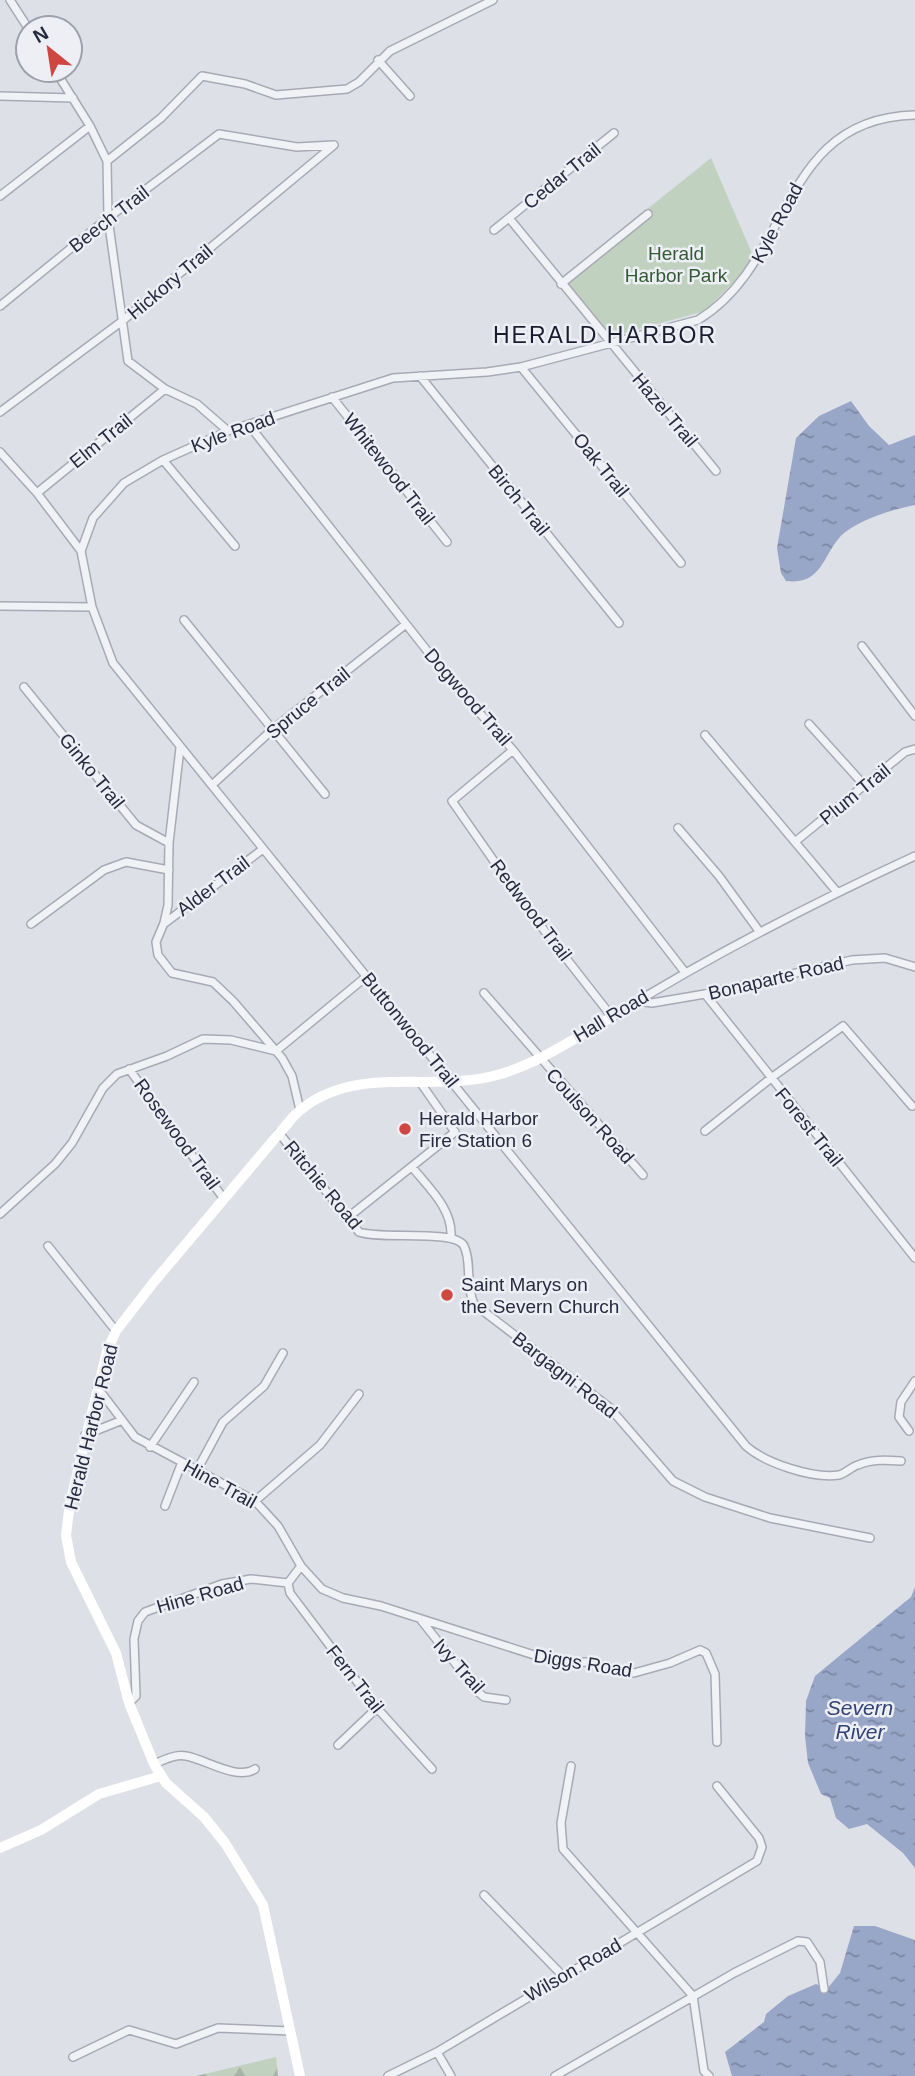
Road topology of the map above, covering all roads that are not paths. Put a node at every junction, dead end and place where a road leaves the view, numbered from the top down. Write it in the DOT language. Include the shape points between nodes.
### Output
graph roads {
  1 [pos="493,0"];
  2 [pos="378,60"];
  3 [pos="64,84"];
  4 [pos="0,96"];
  5 [pos="410,96"];
  6 [pos="73,97"];
  7 [pos="915,115"];
  8 [pos="90,126"];
  9 [pos="614,133"];
  10 [pos="334,145"];
  11 [pos="107,161"];
  12 [pos="0,196"];
  13 [pos="648,214"];
  14 [pos="108,218"];
  15 [pos="509,218"];
  16 [pos="494,230"];
  17 [pos="561,284"];
  18 [pos="0,306"];
  19 [pos="121,322"];
  20 [pos="610,344"];
  21 [pos="521,367"];
  22 [pos="420,376"];
  23 [pos="164,389"];
  24 [pos="332,397"];
  25 [pos="0,412"];
  26 [pos="249,425"];
  27 [pos="228,431"];
  28 [pos="0,452"];
  29 [pos="163,460"];
  30 [pos="716,471"];
  31 [pos="37,494"];
  32 [pos="447,542"];
  33 [pos="235,546"];
  34 [pos="81,551"];
  35 [pos="681,563"];
  36 [pos="0,606"];
  37 [pos="92,607"];
  38 [pos="184,620"];
  39 [pos="619,623"];
  40 [pos="406,624"];
  41 [pos="862,646"];
  42 [pos="24,687"];
  43 [pos="915,716"];
  44 [pos="809,724"];
  45 [pos="272,730"];
  46 [pos="705,735"];
  47 [pos="180,748"];
  48 [pos="915,749"];
  49 [pos="513,750"];
  50 [pos="212,785"];
  51 [pos="864,785"];
  52 [pos="325,794"];
  53 [pos="678,828"];
  54 [pos="796,841"];
  55 [pos="169,843"];
  56 [pos="263,849"];
  57 [pos="915,856"];
  58 [pos="169,870"];
  59 [pos="837,892"];
  60 [pos="164,923"];
  61 [pos="31,924"];
  62 [pos="759,931"];
  63 [pos="915,967"];
  64 [pos="684,971"];
  65 [pos="367,976"];
  66 [pos="484,993"];
  67 [pos="705,994"];
  68 [pos="637,1001"];
  69 [pos="612,1017"];
  70 [pos="276,1051"];
  71 [pos="538,1057"];
  72 [pos="129,1069"];
  73 [pos="771,1078"];
  74 [pos="450,1081"];
  75 [pos="420,1082"];
  76 [pos="912,1106"];
  77 [pos="296,1114"];
  78 [pos="705,1132"];
  79 [pos="279,1133"];
  80 [pos="412,1167"];
  81 [pos="643,1175"];
  82 [pos="224,1199"];
  83 [pos="0,1214"];
  84 [pos="346,1219"];
  85 [pos="451,1237"];
  86 [pos="48,1246"];
  87 [pos="915,1258"];
  88 [pos="116,1331"];
  89 [pos="282,1353"];
  90 [pos="915,1381"];
  91 [pos="194,1382"];
  92 [pos="97,1387"];
  93 [pos="359,1394"];
  94 [pos="120,1421"];
  95 [pos="909,1431"];
  96 [pos="85,1435"];
  97 [pos="150,1447"];
  98 [pos="901,1461"];
  99 [pos="182,1462"];
  100 [pos="197,1470"];
  101 [pos="255,1501"];
  102 [pos="165,1506"];
  103 [pos="870,1538"];
  104 [pos="301,1566"];
  105 [pos="288,1583"];
  106 [pos="421,1620"];
  107 [pos="506,1700"];
  108 [pos="129,1703"];
  109 [pos="377,1708"];
  110 [pos="717,1742"];
  111 [pos="338,1745"];
  112 [pos="154,1764"];
  113 [pos="570,1766"];
  114 [pos="255,1769"];
  115 [pos="432,1769"];
  116 [pos="162,1776"];
  117 [pos="718,1786"];
  118 [pos="0,1848"];
  119 [pos="484,1895"];
  120 [pos="638,1933"];
  121 [pos="563,1976"];
  122 [pos="824,1989"];
  123 [pos="693,1996"];
  124 [pos="290,2031"];
  125 [pos="437,2052"];
  126 [pos="73,2057"];
  127 [pos="300,2076"];
  128 [pos="388,2076"];
  129 [pos="451,2076"];
  130 [pos="555,2076"];
  131 [pos="709,2076"];
  1 -- 2 [label="street"];
  2 -- 5 [label="street"];
  2 -- 11 [label="street" via="359,82 346,89 304,95 276,95 201,76 162,118"];
  3 -- 6 [label="street"];
  4 -- 6 [label="street"];
  6 -- 8 [label="street"];
  7 -- 20 [label="street, Kyle Road" via="852,130 819,156 792,191 750,273 712,312"];
  8 -- 11 [label="street"];
  8 -- 12 [label="street"];
  9 -- 15 [label="street, Cedar Trail"];
  10 -- 14 [label="street, Beech Trail" via="297,147 219,134"];
  10 -- 19 [label="street, Hickory Trail"];
  11 -- 14 [label="street"];
  13 -- 17 [label="street"];
  14 -- 18 [label="street, Beech Trail"];
  14 -- 19 [label="street"];
  15 -- 16 [label="street, Cedar Trail"];
  15 -- 17 [label="street, Hazel Trail"];
  17 -- 20 [label="street, Hazel Trail"];
  19 -- 23 [label="street" via="128,360"];
  19 -- 25 [label="street, Hickory Trail"];
  20 -- 21 [label="street, Kyle Road"];
  20 -- 30 [label="street, Hazel Trail"];
  21 -- 22 [label="street, Kyle Road"];
  21 -- 35 [label="street, Oak Trail"];
  22 -- 24 [label="street, Kyle Road" via="393,378"];
  22 -- 39 [label="street, Birch Trail"];
  23 -- 27 [label="street" via="197,404"];
  23 -- 31 [label="street, Elm Trail"];
  24 -- 26 [label="street, Kyle Road"];
  24 -- 32 [label="street, Whitewood Trail"];
  26 -- 27 [label="street, Kyle Road"];
  26 -- 40 [label="street, Dogwood Trail"];
  27 -- 29 [label="street, Kyle Road"];
  28 -- 31 [label="street"];
  29 -- 33 [label="street"];
  29 -- 34 [label="street, Kyle Road" via="124,483 93,518"];
  31 -- 34 [label="street"];
  34 -- 37 [label="street"];
  36 -- 37 [label="street"];
  37 -- 47 [label="street" via="113,663"];
  38 -- 45 [label="street"];
  40 -- 45 [label="street, Spruce Trail"];
  40 -- 49 [label="street, Dogwood Trail"];
  41 -- 43 [label="street"];
  42 -- 55 [label="street, Ginko Trail" via="136,825"];
  44 -- 51 [label="street"];
  45 -- 50 [label="street, Spruce Trail"];
  45 -- 52 [label="street"];
  46 -- 54 [label="street"];
  47 -- 50 [label="street, Buttonwood Trail"];
  47 -- 55 [label="street"];
  48 -- 51 [label="street, Plum Trail"];
  49 -- 64 [label="street, Dogwood Trail"];
  49 -- 69 [label="street, Redwood Trail" via="452,801"];
  50 -- 56 [label="street, Buttonwood Trail"];
  51 -- 54 [label="street, Plum Trail"];
  53 -- 62 [label="street"];
  54 -- 59 [label="street"];
  55 -- 58 [label="street"];
  56 -- 60 [label="street, Alder Trail"];
  56 -- 65 [label="street, Buttonwood Trail"];
  57 -- 59 [label="street, Hall Road"];
  58 -- 60 [label="street"];
  58 -- 61 [label="street" via="127,862 104,870"];
  59 -- 62 [label="street, Hall Road"];
  60 -- 70 [label="street" via="156,942 158,955 172,973 213,982"];
  62 -- 64 [label="street, Hall Road"];
  63 -- 67 [label="street, Bonaparte Road" via="885,958 852,960"];
  64 -- 68 [label="street, Hall Road"];
  65 -- 70 [label="street"];
  65 -- 74 [label="street, Buttonwood Trail"];
  66 -- 71 [label="street, Coulson Road"];
  67 -- 68 [label="street, Bonaparte Road" via="652,1003"];
  67 -- 73 [label="street, Forest Trail"];
  68 -- 69 [label="street, Hall Road"];
  69 -- 71 [label="street, Hall Road"];
  70 -- 72 [label="street" via="231,1040 203,1039"];
  70 -- 77 [label="street" via="292,1076"];
  71 -- 74 [label="street, Hall Road" via="495,1075"];
  71 -- 81 [label="street, Coulson Road"];
  72 -- 82 [label="street, Rosewood Trail"];
  72 -- 83 [label="street" via="103,1088 55,1164"];
  73 -- 76 [label="street" via="844,1026"];
  73 -- 78 [label="street"];
  73 -- 87 [label="street, Forest Trail"];
  74 -- 75 [label="street, Hall Road"];
  74 -- 98 [label="street, Buttonwood Trail" via="754,1454 811,1473 839,1475 858,1465"];
  75 -- 77 [label="street, Hall Road" via="341,1087 314,1099"];
  75 -- 80 [label="street" via="455,1132"];
  77 -- 79 [label="street, Herald Harbor Road"];
  79 -- 82 [label="street, Herald Harbor Road"];
  79 -- 84 [label="street, Ritchie Road"];
  80 -- 84 [label="street"];
  80 -- 85 [label="street, Bargagni Road" via="444,1208"];
  82 -- 88 [label="street, Herald Harbor Road"];
  84 -- 85 [label="street, Ritchie Road" via="367,1235"];
  85 -- 103 [label="street, Bargagni Road" via="464,1246 467,1287 474,1304 609,1407 673,1481 705,1497 770,1518"];
  86 -- 88 [label="street"];
  88 -- 92 [label="street, Herald Harbor Road"];
  89 -- 100 [label="street" via="259,1392 223,1422"];
  90 -- 95 [label="street" via="901,1402 899,1417"];
  91 -- 97 [label="street"];
  92 -- 94 [label="street, Hine Trail"];
  92 -- 96 [label="street, Herald Harbor Road"];
  93 -- 101 [label="street" via="320,1445"];
  94 -- 96 [label="street"];
  94 -- 97 [label="street, Hine Trail"];
  96 -- 108 [label="street, Herald Harbor Road" via="66,1535 79,1580 116,1653"];
  97 -- 99 [label="street, Hine Trail"];
  99 -- 100 [label="street, Hine Trail"];
  99 -- 102 [label="street"];
  100 -- 101 [label="street, Hine Trail"];
  101 -- 104 [label="street, Hine Trail" via="290,1542"];
  104 -- 105 [label="street"];
  104 -- 106 [label="street, Diggs Road" via="332,1594"];
  105 -- 108 [label="street, Hine Road" via="251,1579 222,1584 152,1608 138,1621 134,1639 136,1696"];
  105 -- 109 [label="street, Fern Trail" via="290,1593"];
  106 -- 107 [label="street, Ivy Trail" via="478,1692"];
  106 -- 110 [label="street, Diggs Road" via="548,1661 587,1662 634,1673 700,1650 709,1657 715,1674"];
  108 -- 112 [label="street, Herald Harbor Road"];
  109 -- 111 [label="street"];
  109 -- 115 [label="street, Fern Trail"];
  112 -- 114 [label="street" via="185,1756 236,1772"];
  112 -- 116 [label="street, Herald Harbor Road"];
  113 -- 120 [label="street" via="561,1823 563,1849"];
  116 -- 118 [label="street" via="99,1794 41,1830"];
  116 -- 124 [label="street, Herald Harbor Road" via="225,1843 263,1905"];
  117 -- 120 [label="street, Wilson Road" via="759,1838 762,1847 757,1861"];
  119 -- 121 [label="street"];
  120 -- 121 [label="street, Wilson Road"];
  120 -- 123 [label="street"];
  121 -- 125 [label="street, Wilson Road"];
  122 -- 123 [label="street" via="820,1962 807,1942 798,1941"];
  123 -- 130 [label="street"];
  123 -- 131 [label="street" via="704,2071"];
  124 -- 126 [label="street" via="218,2028 176,2044 129,2030"];
  124 -- 127 [label="street, Herald Harbor Road"];
  125 -- 128 [label="street, Wilson Road"];
  125 -- 129 [label="street"];
}
